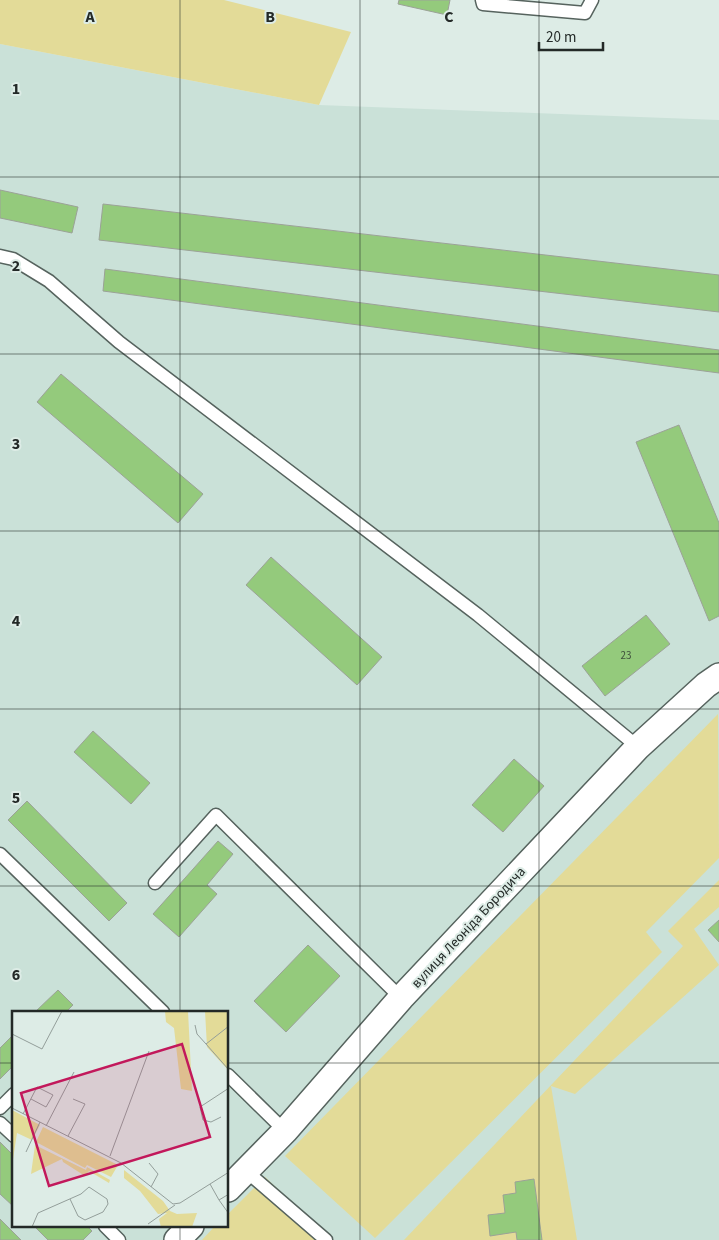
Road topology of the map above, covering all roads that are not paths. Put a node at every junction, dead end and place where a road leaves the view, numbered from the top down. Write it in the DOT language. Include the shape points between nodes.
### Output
graph roads {
  1 [pos="482,0"];
  2 [pos="592,0"];
  3 [pos="0,256"];
  4 [pos="719,676"];
  5 [pos="638,747"];
  6 [pos="0,854"];
  7 [pos="155,883"];
  8 [pos="401,998"];
  9 [pos="162,1011"];
  10 [pos="229,1076"];
  11 [pos="12,1096"];
  12 [pos="0,1108"];
  13 [pos="0,1122"];
  14 [pos="285,1131"];
  15 [pos="12,1134"];
  16 [pos="246,1170"];
  17 [pos="229,1188"];
  18 [pos="107,1228"];
  19 [pos="189,1228"];
  20 [pos="119,1240"];
  21 [pos="177,1240"];
  22 [pos="326,1240"];
  1 -- 2 [label="lane" via="483,4 585,13"];
  3 -- 5 [label="lane" via="13,259 49,282 119,342 478,615"];
  4 -- 5 [label="street, вулиця Леоніда Бородича"];
  5 -- 8 [label="street, вулиця Леоніда Бородича"];
  6 -- 9 [label="lane"];
  7 -- 8 [label="lane" via="216,815"];
  8 -- 14 [label="street, вулиця Леоніда Бородича"];
  10 -- 14 [label="lane"];
  11 -- 12 [label="lane"];
  13 -- 15 [label="lane"];
  14 -- 16 [label="street, вулиця Леоніда Бородича"];
  16 -- 17 [label="street, вулиця Леоніда Бородича"];
  16 -- 22 [label="lane"];
  18 -- 20 [label="lane"];
  19 -- 21 [label="street"];
}
